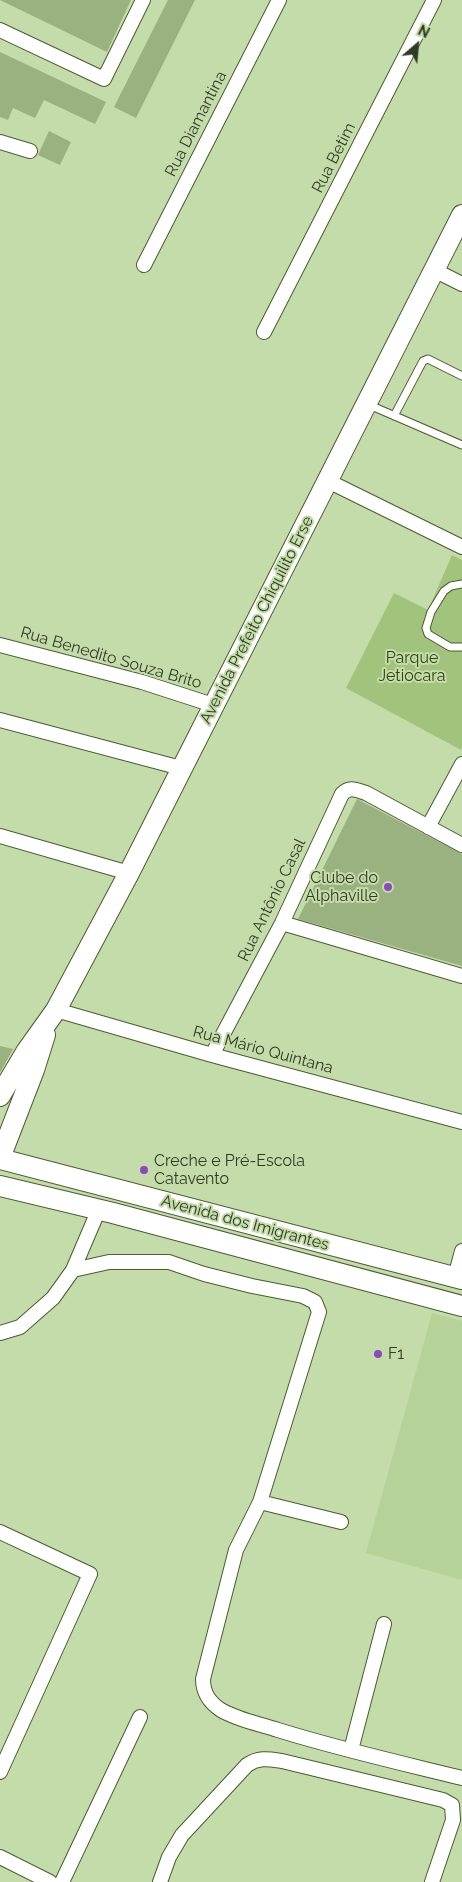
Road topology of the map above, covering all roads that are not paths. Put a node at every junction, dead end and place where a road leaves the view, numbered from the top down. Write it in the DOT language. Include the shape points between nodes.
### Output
graph roads {
  1 [pos="143,0"];
  2 [pos="279,0"];
  3 [pos="434,0"];
  4 [pos="0,30"];
  5 [pos="0,142"];
  6 [pos="30,151"];
  7 [pos="462,215"];
  8 [pos="144,265"];
  9 [pos="434,270"];
  10 [pos="462,284"];
  11 [pos="264,332"];
  12 [pos="462,376"];
  13 [pos="367,404"];
  14 [pos="394,416"];
  15 [pos="462,445"];
  16 [pos="328,481"];
  17 [pos="462,546"];
  18 [pos="462,584"];
  19 [pos="0,645"];
  20 [pos="462,647"];
  21 [pos="213,705"];
  22 [pos="0,720"];
  23 [pos="462,764"];
  24 [pos="181,768"];
  25 [pos="428,828"];
  26 [pos="0,836"];
  27 [pos="462,844"];
  28 [pos="129,873"];
  29 [pos="282,923"];
  30 [pos="462,976"];
  31 [pos="52,1017"];
  32 [pos="212,1055"];
  33 [pos="0,1096"];
  34 [pos="462,1122"];
  35 [pos="0,1158"];
  36 [pos="0,1186"];
  37 [pos="99,1209"];
  38 [pos="462,1251"];
  39 [pos="362,1253"];
  40 [pos="73,1270"];
  41 [pos="356,1278"];
  42 [pos="458,1278"];
  43 [pos="462,1306"];
  44 [pos="0,1333"];
  45 [pos="260,1502"];
  46 [pos="341,1522"];
  47 [pos="0,1532"];
  48 [pos="384,1624"];
  49 [pos="140,1717"];
  50 [pos="351,1750"];
  51 [pos="0,1772"];
  52 [pos="462,1778"];
  53 [pos="0,1857"];
  54 [pos="50,1882"];
  55 [pos="62,1882"];
  56 [pos="160,1882"];
  57 [pos="432,1882"];
  1 -- 4 [label="street" via="104,78"];
  2 -- 8 [label="street, Rua Diamantina"];
  3 -- 11 [label="street, Rua Betim"];
  5 -- 6 [label="street"];
  7 -- 9 [label="main road, Avenida Prefeito Chiquilito Erse"];
  9 -- 10 [label="street"];
  9 -- 13 [label="main road, Avenida Prefeito Chiquilito Erse"];
  12 -- 14 [label="lane" via="428,359 423,361"];
  13 -- 14 [label="lane"];
  13 -- 16 [label="main road, Avenida Prefeito Chiquilito Erse"];
  14 -- 15 [label="lane"];
  16 -- 17 [label="street"];
  16 -- 21 [label="main road, Avenida Prefeito Chiquilito Erse"];
  18 -- 20 [label="lane" via="451,586 444,592 426,628 428,634 450,647"];
  19 -- 21 [label="street, Rua Benedito Souza Brito" via="142,682"];
  21 -- 24 [label="main road, Avenida Prefeito Chiquilito Erse"];
  22 -- 24 [label="street"];
  23 -- 25 [label="street"];
  24 -- 28 [label="main road, Avenida Prefeito Chiquilito Erse"];
  25 -- 27 [label="street"];
  25 -- 29 [label="street, Rua Antônio Casal" via="366,793 350,788 342,794"];
  26 -- 28 [label="street"];
  28 -- 31 [label="main road, Avenida Prefeito Chiquilito Erse"];
  29 -- 30 [label="street"];
  29 -- 32 [label="street, Rua Antônio Casal"];
  31 -- 32 [label="street, Rua Mário Quintana"];
  31 -- 33 [label="main road, Avenida Prefeito Chiquilito Erse"];
  31 -- 35 [label="main road, Avenida Prefeito Chiquilito Erse"];
  32 -- 34 [label="street, Rua Mário Quintana"];
  35 -- 39 [label="main road, Avenida dos Imigrantes"];
  36 -- 37 [label="main road, Avenida dos Imigrantes"];
  37 -- 40 [label="street"];
  37 -- 41 [label="main road, Avenida dos Imigrantes"];
  38 -- 42 [label="street"];
  39 -- 41 [label="main road"];
  39 -- 42 [label="main road, Avenida dos Imigrantes"];
  40 -- 44 [label="street" via="53,1298 20,1327"];
  40 -- 45 [label="street" via="109,1262 169,1262 204,1274 303,1296 315,1302 320,1312"];
  41 -- 43 [label="main road, Avenida dos Imigrantes"];
  45 -- 46 [label="street"];
  45 -- 50 [label="street" via="236,1550 203,1689 213,1703 236,1716"];
  47 -- 51 [label="street" via="90,1574"];
  48 -- 50 [label="street"];
  49 -- 55 [label="street"];
  50 -- 52 [label="street"];
  53 -- 54 [label="street"];
  56 -- 57 [label="street" via="182,1835 247,1765 262,1758 443,1800 452,1805 453,1820"];
}
